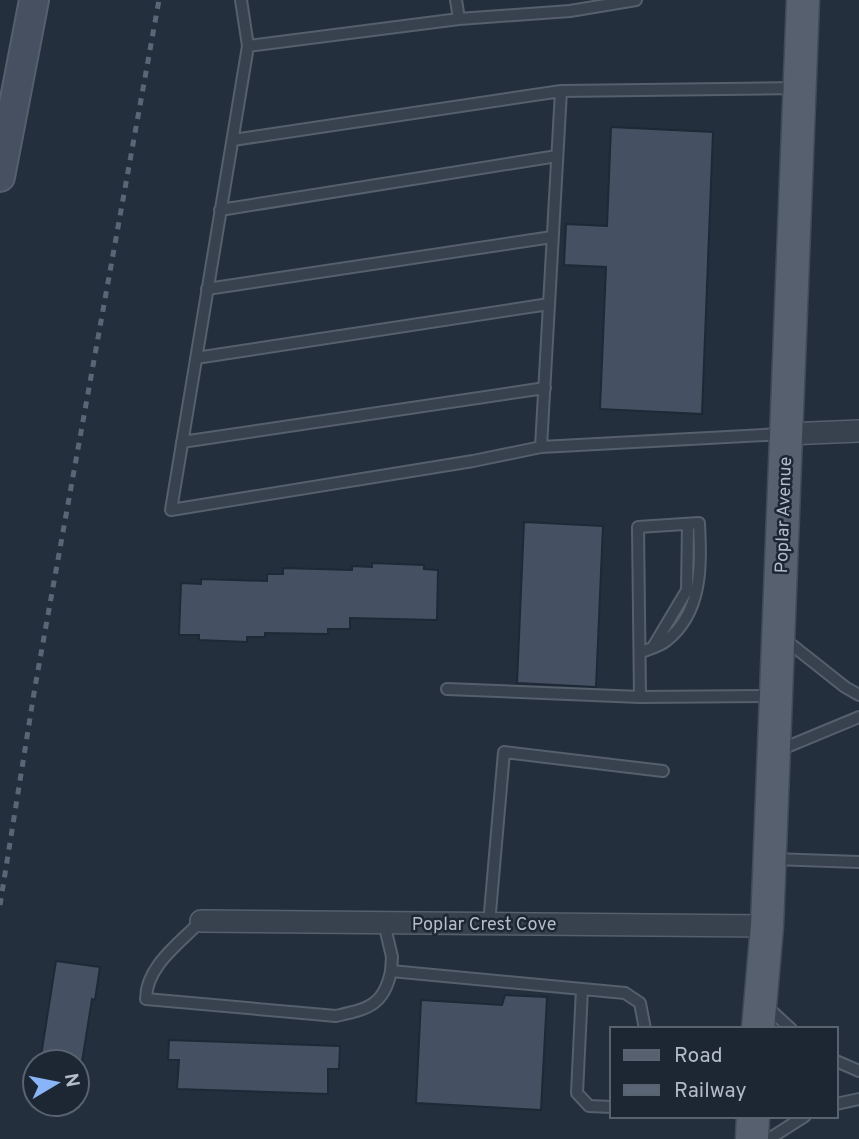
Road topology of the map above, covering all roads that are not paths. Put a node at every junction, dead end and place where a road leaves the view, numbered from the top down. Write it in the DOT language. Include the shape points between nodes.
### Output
graph roads {
  1 [pos="34,0"];
  2 [pos="241,0"];
  3 [pos="456,0"];
  4 [pos="636,0"];
  5 [pos="803,0"];
  6 [pos="459,19"];
  7 [pos="248,47"];
  8 [pos="800,88"];
  9 [pos="561,91"];
  10 [pos="3,138"];
  11 [pos="233,140"];
  12 [pos="556,156"];
  13 [pos="0,177"];
  14 [pos="220,210"];
  15 [pos="552,237"];
  16 [pos="207,289"];
  17 [pos="549,304"];
  18 [pos="196,358"];
  19 [pos="545,388"];
  20 [pos="859,431"];
  21 [pos="786,434"];
  22 [pos="182,442"];
  23 [pos="541,447"];
  24 [pos="778,635"];
  25 [pos="641,652"];
  26 [pos="447,689"];
  27 [pos="859,695"];
  28 [pos="776,696"];
  29 [pos="640,697"];
  30 [pos="859,717"];
  31 [pos="774,752"];
  32 [pos="663,771"];
  33 [pos="770,859"];
  34 [pos="859,862"];
  35 [pos="201,921"];
  36 [pos="384,923"];
  37 [pos="489,923"];
  38 [pos="767,926"];
  39 [pos="391,971"];
  40 [pos="582,989"];
  41 [pos="758,1014"];
  42 [pos="645,1027"];
  43 [pos="787,1027"];
  44 [pos="838,1062"];
  45 [pos="859,1071"];
  46 [pos="859,1099"];
  47 [pos="838,1104"];
  48 [pos="610,1107"];
  49 [pos="753,1118"];
  50 [pos="803,1118"];
  51 [pos="752,1139"];
  52 [pos="769,1139"];
  1 -- 10 [label="main road"];
  2 -- 7 [label="lane"];
  3 -- 6 [label="lane"];
  4 -- 6 [label="lane" via="570,11"];
  5 -- 8 [label="main road, Poplar Avenue"];
  6 -- 7 [label="lane"];
  7 -- 11 [label="lane"];
  8 -- 9 [label="lane"];
  8 -- 21 [label="main road, Poplar Avenue"];
  9 -- 11 [label="lane"];
  9 -- 12 [label="lane"];
  10 -- 13 [label="main road"];
  11 -- 14 [label="lane"];
  12 -- 14 [label="lane"];
  12 -- 15 [label="lane"];
  14 -- 16 [label="lane"];
  15 -- 16 [label="lane"];
  15 -- 17 [label="lane"];
  16 -- 18 [label="lane"];
  17 -- 18 [label="lane"];
  17 -- 19 [label="lane"];
  18 -- 22 [label="lane"];
  19 -- 22 [label="lane"];
  19 -- 23 [label="lane"];
  20 -- 21 [label="street"];
  21 -- 23 [label="lane"];
  21 -- 24 [label="main road, Poplar Avenue"];
  22 -- 23 [label="lane" via="170,510"];
  24 -- 27 [label="lane"];
  24 -- 28 [label="main road, Poplar Avenue"];
  25 -- 25 [label="lane" via="666,642 693,610 701,563 699,523 638,527"];
  25 -- 29 [label="lane"];
  26 -- 29 [label="lane"];
  28 -- 29 [label="lane"];
  28 -- 31 [label="main road, Poplar Avenue"];
  30 -- 31 [label="lane"];
  31 -- 33 [label="main road, Poplar Avenue"];
  32 -- 37 [label="lane" via="504,752"];
  33 -- 34 [label="lane"];
  33 -- 38 [label="main road, Poplar Avenue"];
  35 -- 36 [label="street, Poplar Crest Cove"];
  35 -- 39 [label="lane" via="155,969 146,999 336,1016 366,1009 387,991"];
  36 -- 37 [label="street, Poplar Crest Cove"];
  36 -- 39 [label="lane"];
  37 -- 38 [label="street, Poplar Crest Cove"];
  38 -- 41 [label="main road, Poplar Avenue"];
  39 -- 40 [label="lane"];
  40 -- 42 [label="lane" via="625,993 640,1003"];
  40 -- 48 [label="lane" via="577,1093 589,1106"];
  41 -- 43 [label="lane"];
  44 -- 45 [label="lane"];
  46 -- 47 [label="lane"];
  49 -- 51 [label="main road"];
  50 -- 52 [label="lane"];
}
